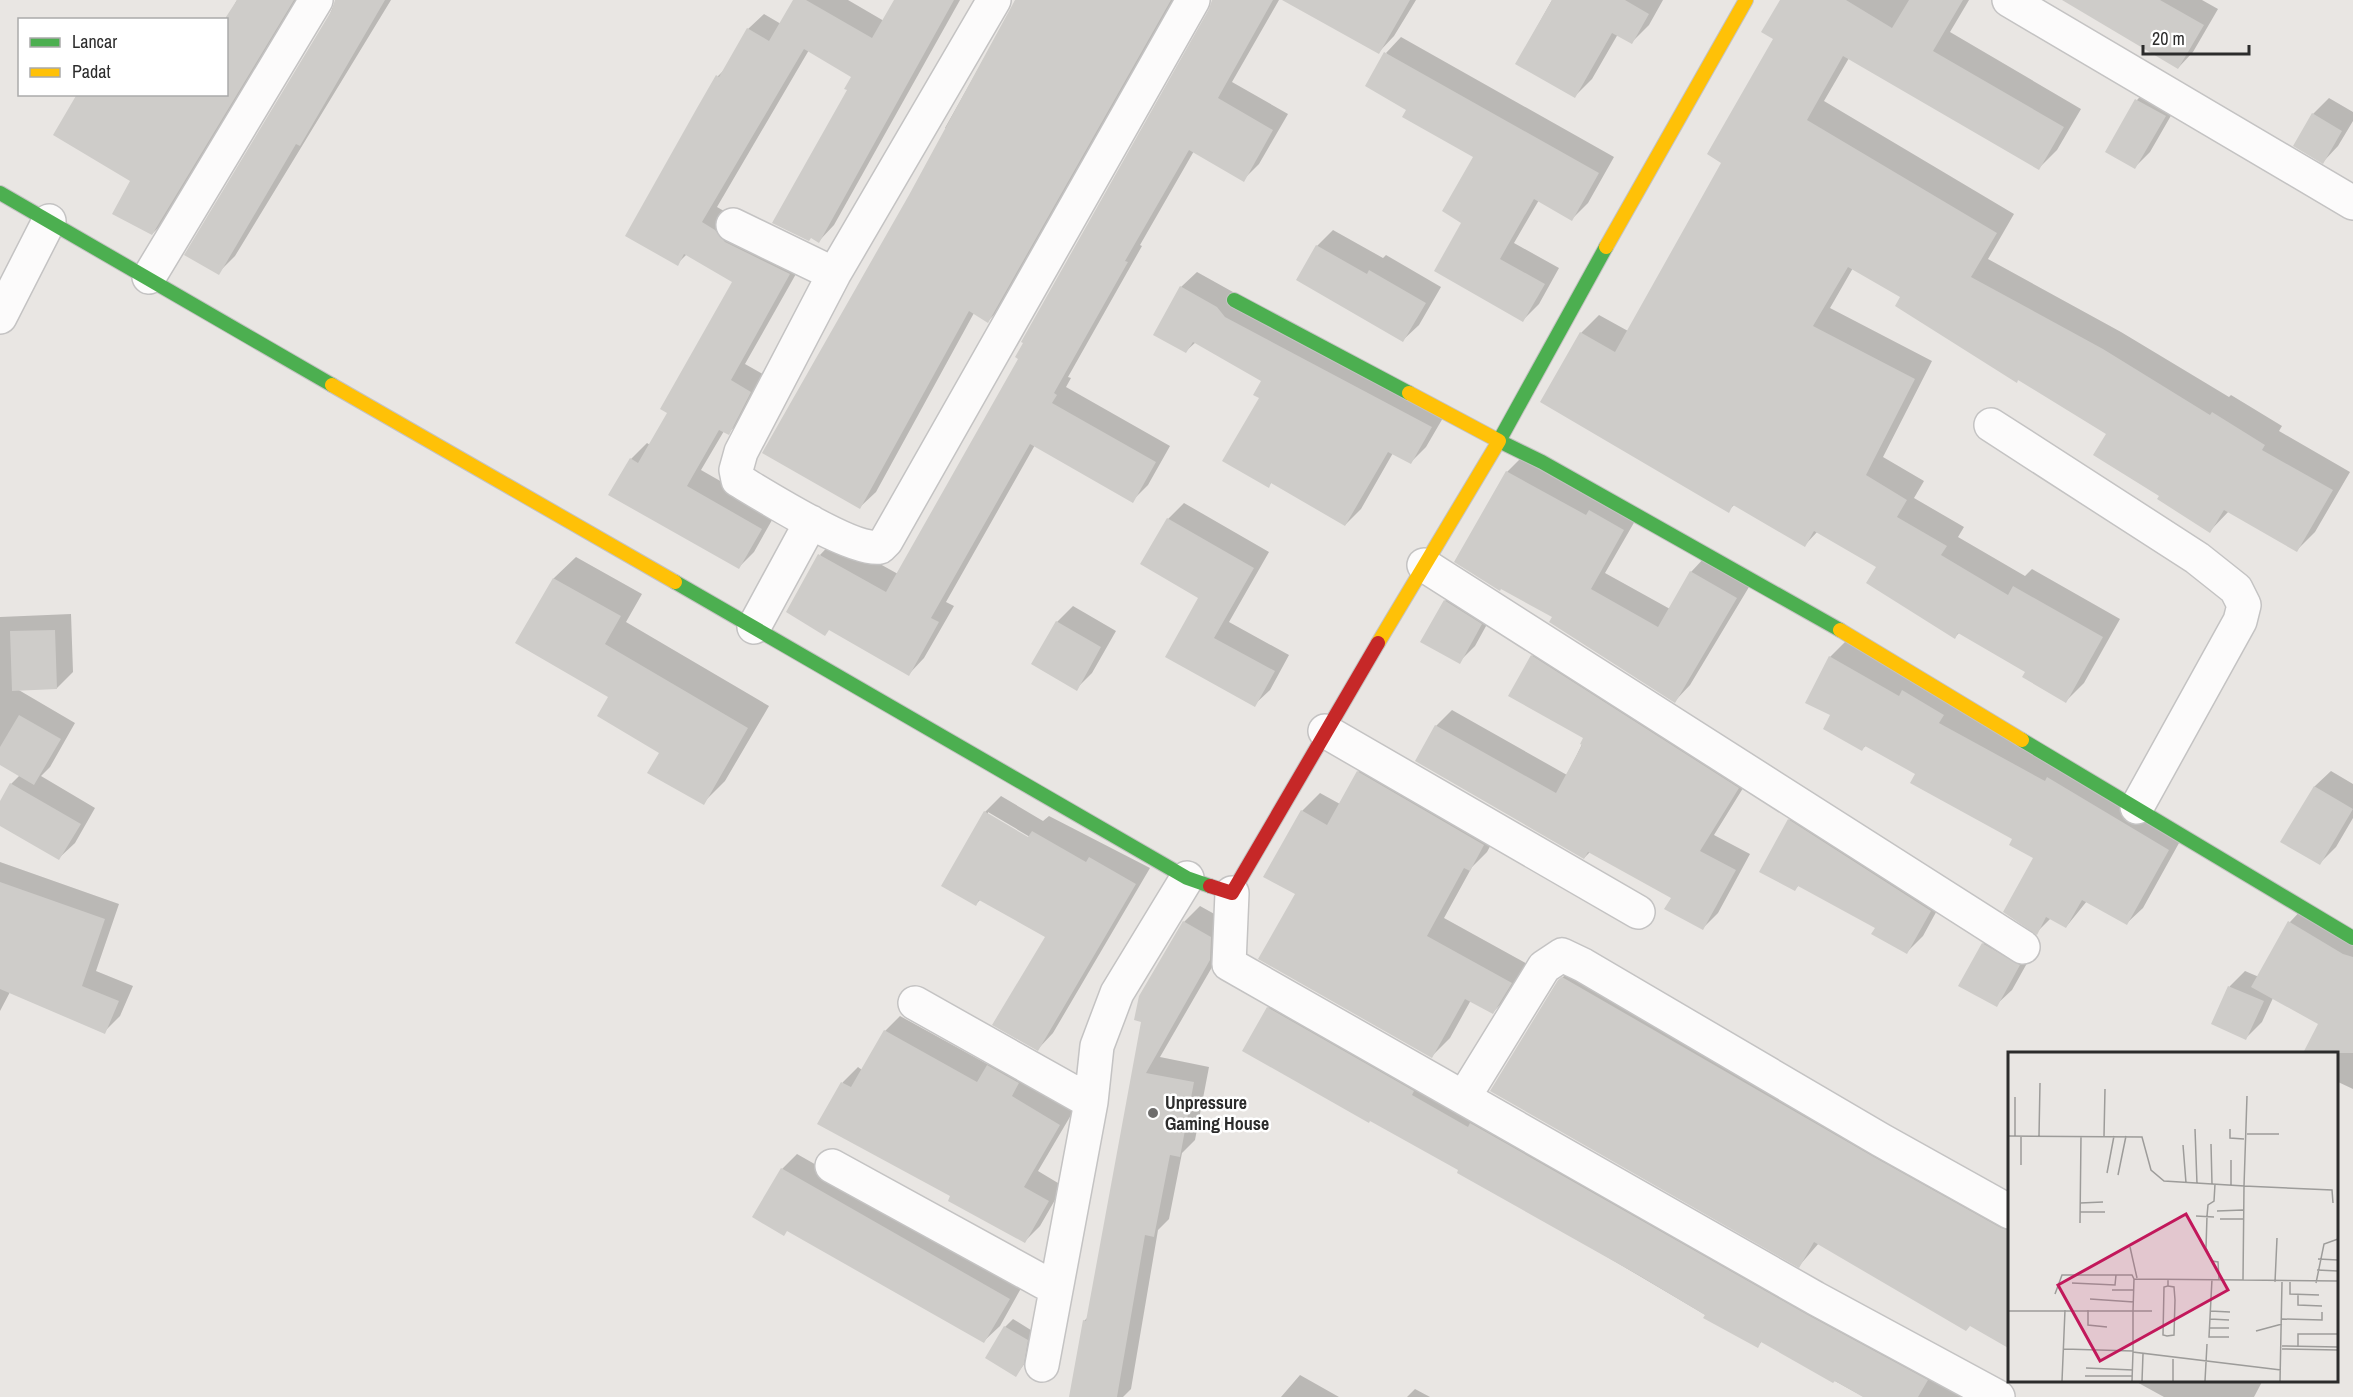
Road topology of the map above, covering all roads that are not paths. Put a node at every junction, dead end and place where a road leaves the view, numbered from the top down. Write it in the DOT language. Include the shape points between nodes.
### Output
graph roads {
  1 [pos="316,0"];
  2 [pos="994,0"];
  3 [pos="1192,0"];
  4 [pos="1746,0"];
  5 [pos="2009,0"];
  6 [pos="0,193"];
  7 [pos="2353,203"];
  8 [pos="49,221"];
  9 [pos="733,225"];
  10 [pos="834,274"];
  11 [pos="149,277"];
  12 [pos="1234,300"];
  13 [pos="0,317"];
  14 [pos="1991,425"];
  15 [pos="1499,441"];
  16 [pos="811,522"];
  17 [pos="1424,565"];
  18 [pos="754,627"];
  19 [pos="1325,731"];
  20 [pos="2137,807"];
  21 [pos="1187,878"];
  22 [pos="1232,893"];
  23 [pos="1638,912"];
  24 [pos="2353,938"];
  25 [pos="2023,947"];
  26 [pos="915,1003"];
  27 [pos="1464,1097"];
  28 [pos="1091,1102"];
  29 [pos="832,1166"];
  30 [pos="2008,1211"];
  31 [pos="1056,1289"];
  32 [pos="1042,1365"];
  33 [pos="1998,1397"];
  1 -- 11 [label="street"];
  2 -- 10 [label="street"];
  3 -- 16 [label="street" via="886,541 880,547 868,547"];
  4 -- 15 [label="street"];
  5 -- 7 [label="street"];
  6 -- 8 [label="street"];
  8 -- 11 [label="street"];
  8 -- 13 [label="street"];
  9 -- 10 [label="street"];
  10 -- 16 [label="street" via="741,452 736,470 738,480"];
  11 -- 18 [label="street"];
  12 -- 15 [label="street"];
  14 -- 20 [label="street" via="2197,558 2236,589 2244,605 2240,621"];
  15 -- 17 [label="street"];
  15 -- 20 [label="street" via="1839,630"];
  16 -- 18 [label="street"];
  17 -- 19 [label="street"];
  17 -- 25 [label="street"];
  18 -- 21 [label="street"];
  19 -- 22 [label="street"];
  19 -- 23 [label="street"];
  20 -- 24 [label="street"];
  21 -- 22 [label="street"];
  21 -- 28 [label="street" via="1106,1018 1097,1046"];
  22 -- 27 [label="street" via="1230,964"];
  26 -- 28 [label="street"];
  27 -- 30 [label="street" via="1544,967 1562,955"];
  27 -- 33 [label="street" via="1815,1298"];
  28 -- 31 [label="street"];
  29 -- 31 [label="street"];
  31 -- 32 [label="street"];
}
